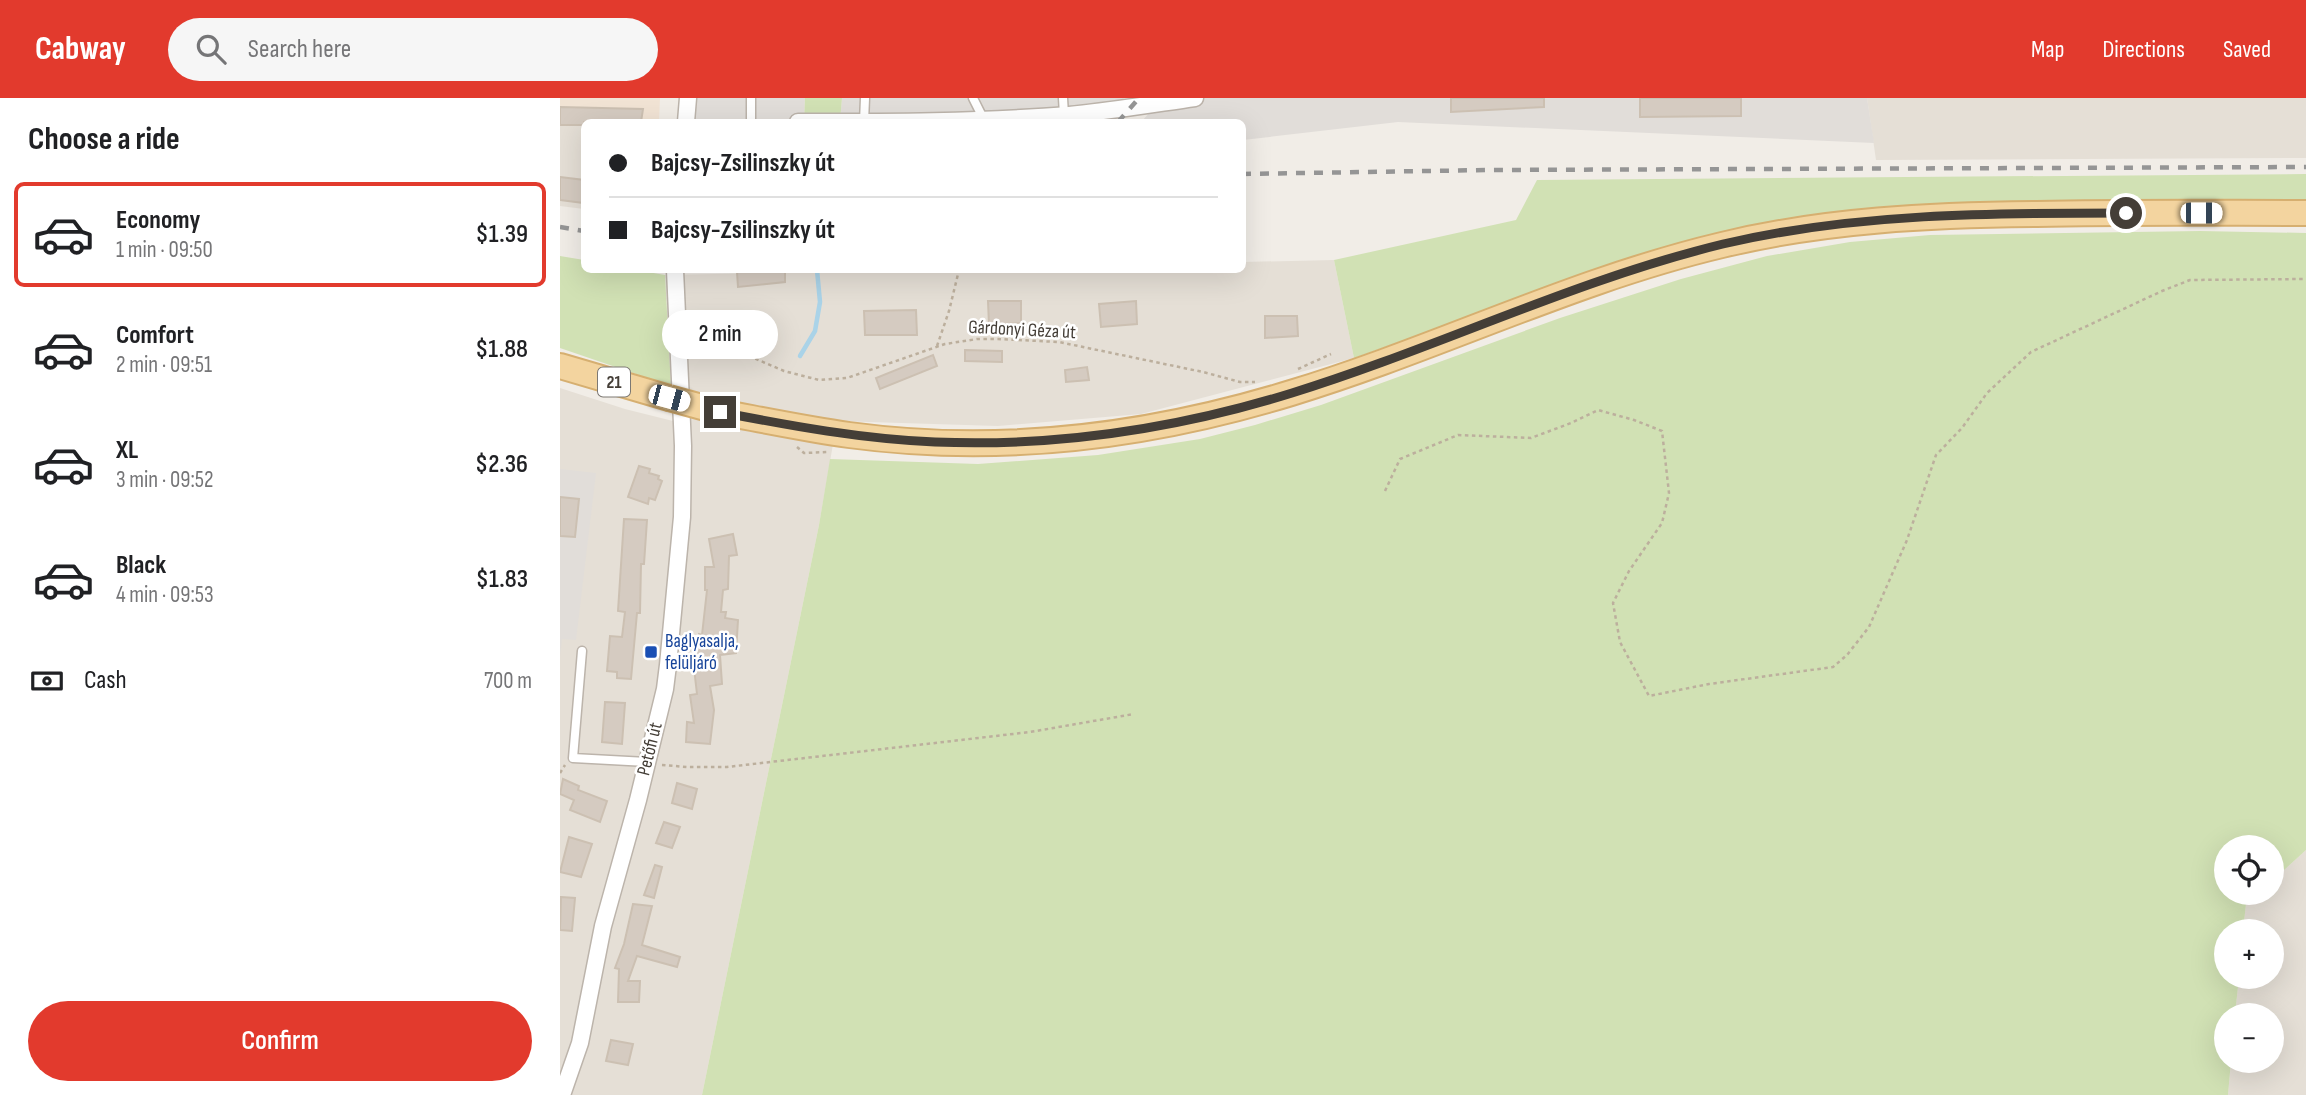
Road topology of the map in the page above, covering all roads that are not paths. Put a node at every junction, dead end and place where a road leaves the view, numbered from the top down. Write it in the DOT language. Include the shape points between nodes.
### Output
graph roads {
  1 [pos="688,98"];
  2 [pos="751,98"];
  3 [pos="865,98"];
  4 [pos="973,98"];
  5 [pos="1063,98"];
  6 [pos="1195,98"];
  7 [pos="1064,115"];
  8 [pos="686,119"];
  9 [pos="751,119"];
  10 [pos="864,119"];
  11 [pos="984,119"];
  12 [pos="1001,119"];
  13 [pos="2306,213"];
  14 [pos="675,273"];
  15 [pos="560,366"];
  16 [pos="675,396"];
  17 [pos="582,650"];
  18 [pos="647,762"];
  19 [pos="562,1095"];
  1 -- 8 [label="street"];
  2 -- 9 [label="lane"];
  3 -- 10 [label="lane"];
  4 -- 11 [label="lane"];
  5 -- 7 [label="lane"];
  6 -- 7 [label="street"];
  7 -- 12 [label="street"];
  13 -- 16 [label="main road, 21, bridge" via="1936,216 1778,233 1612,277 1293,393 1138,431 1040,441 933,442 850,435 720,412"];
  14 -- 16 [label="street, Petőfi út"];
  15 -- 16 [label="main road, 21"];
  16 -- 18 [label="street, Petőfi út" via="683,446 678,564 665,689"];
  17 -- 18 [label="lane" via="573,758"];
  18 -- 19 [label="street, Petőfi út" via="603,926 580,1043"];
}
